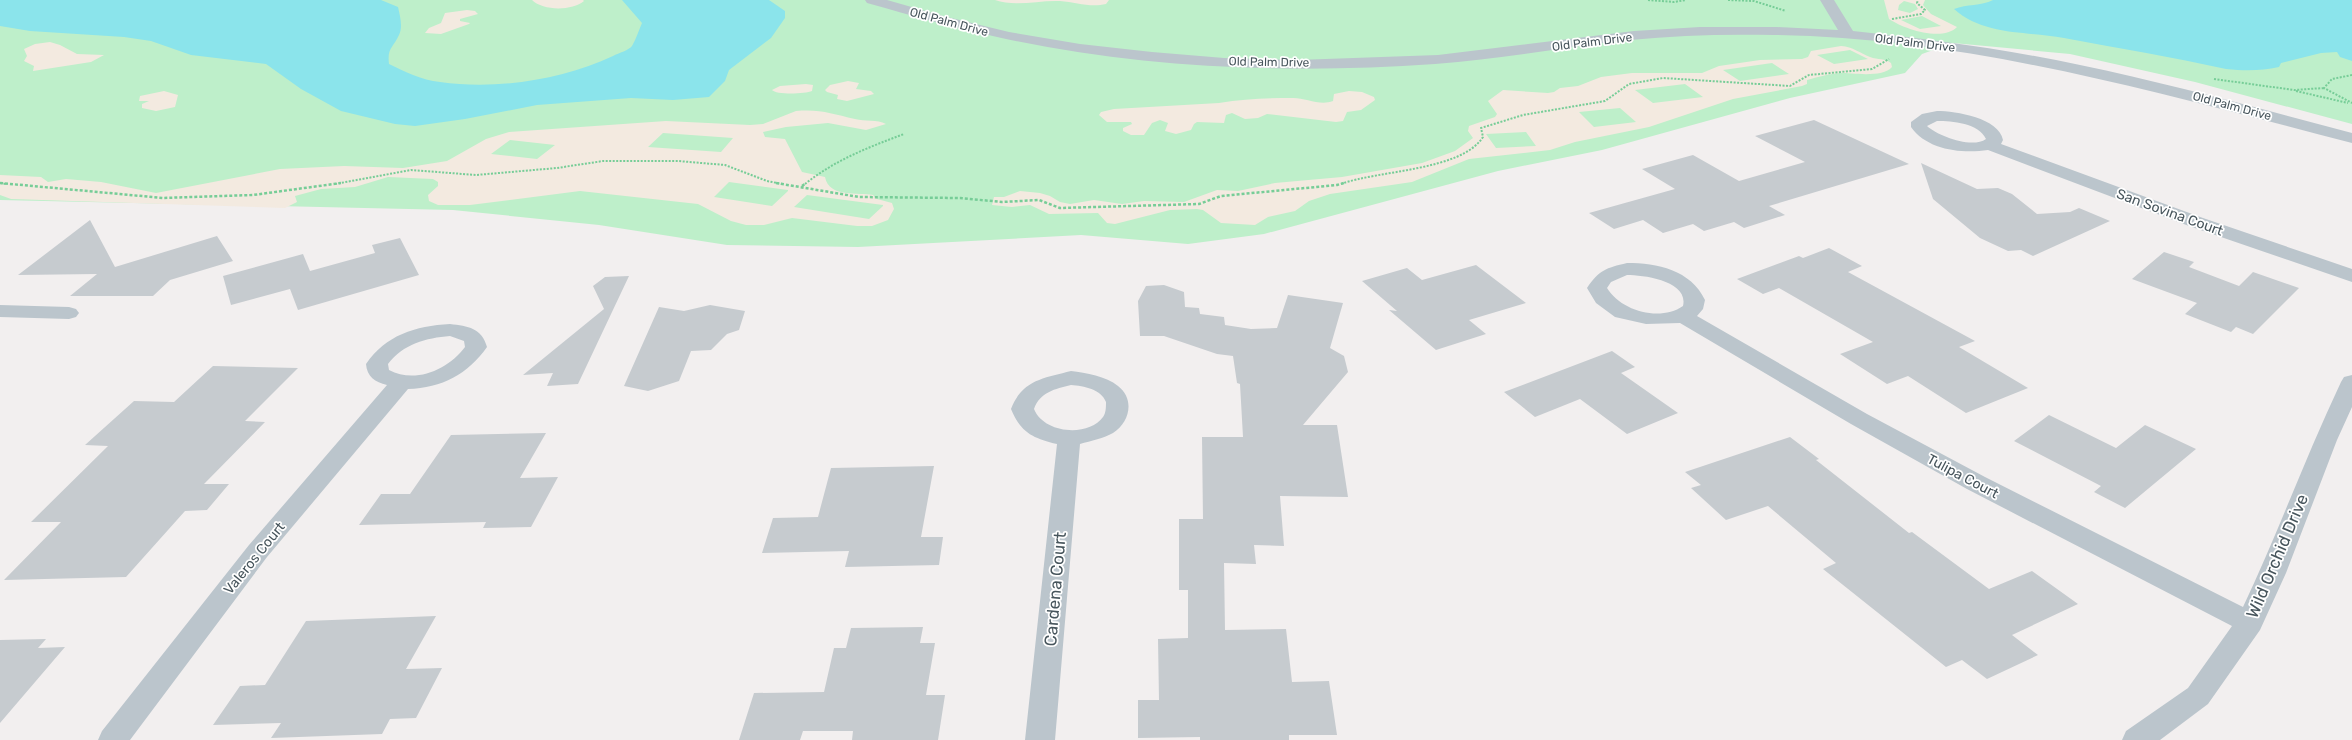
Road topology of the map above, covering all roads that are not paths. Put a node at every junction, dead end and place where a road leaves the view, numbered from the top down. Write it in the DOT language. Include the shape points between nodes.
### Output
graph roads {
  1 [pos="872,0"];
  2 [pos="1827,0"];
  3 [pos="1849,36"];
  4 [pos="2309,127"];
  5 [pos="2352,138"];
  6 [pos="2352,143"];
  7 [pos="1989,145"];
  8 [pos="2352,276"];
  9 [pos="0,311"];
  10 [pos="69,314"];
  11 [pos="1683,316"];
  12 [pos="402,382"];
  13 [pos="2352,382"];
  14 [pos="1069,438"];
  15 [pos="2250,623"];
  16 [pos="113,740"];
  17 [pos="1040,740"];
  18 [pos="2137,740"];
  1 -- 3 [label="street, Old Palm Drive" via="938,20 1052,45 1191,59 1275,63 1434,60 1632,36 1702,31"];
  2 -- 3 [label="street"];
  3 -- 4 [label="street, Old Palm Drive" via="1976,50 2076,67 2201,97"];
  4 -- 5 [label="street, Old Palm Drive"];
  4 -- 6 [label="street, Old Palm Drive"];
  7 -- 8 [label="street, San Sovina Court" via="2196,222"];
  9 -- 10 [label="street"];
  11 -- 15 [label="street, Tulipa Court" via="1969,480"];
  12 -- 16 [label="street, Valeros Court" via="258,551"];
  13 -- 15 [label="street, Wild Orchid Drive" via="2325,440 2273,573"];
  14 -- 17 [label="street, Cardena Court"];
  15 -- 18 [label="street, Wild Orchid Drive" via="2198,696"];
}
